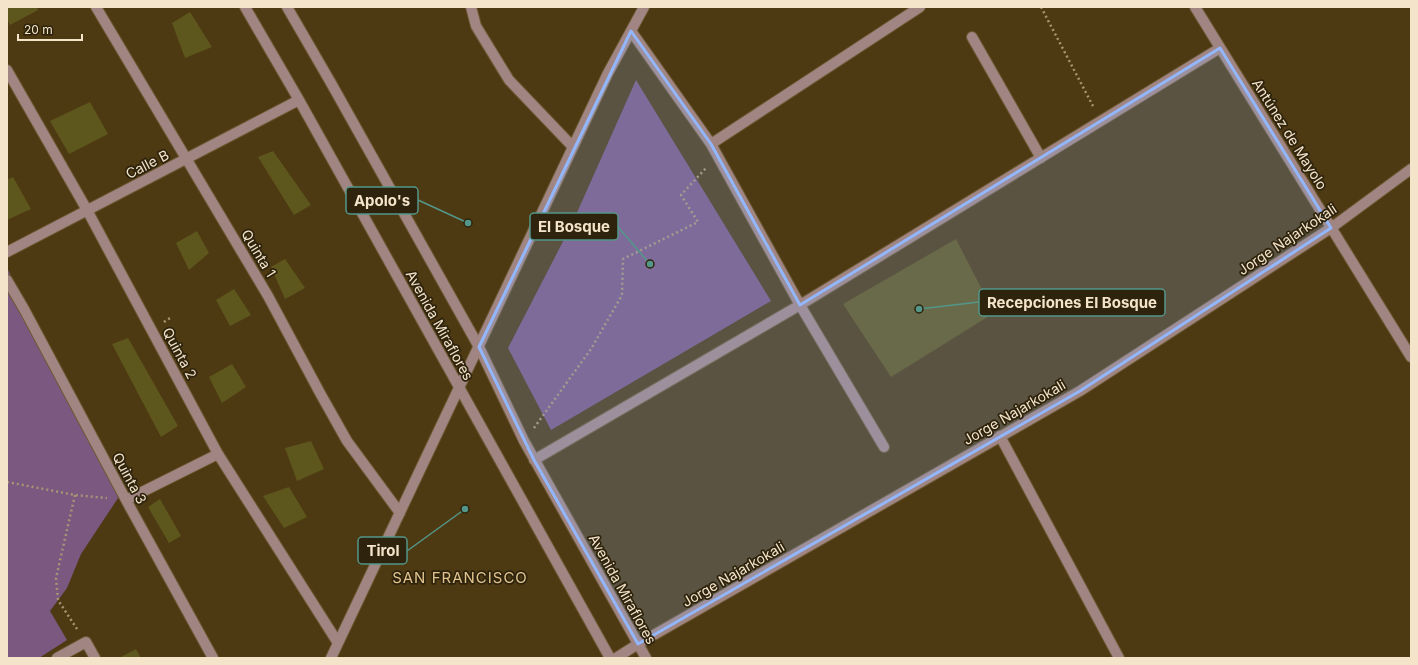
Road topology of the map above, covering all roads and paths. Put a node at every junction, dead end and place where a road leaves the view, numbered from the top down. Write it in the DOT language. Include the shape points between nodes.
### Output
graph roads {
  1 [pos="96,7"];
  2 [pos="244,7"];
  3 [pos="287,7"];
  4 [pos="471,7"];
  5 [pos="644,7"];
  6 [pos="920,7"];
  7 [pos="1041,7"];
  8 [pos="1195,7"];
  9 [pos="631,31"];
  10 [pos="972,37"];
  11 [pos="1220,48"];
  12 [pos="7,70"];
  13 [pos="299,100"];
  14 [pos="1101,121"];
  15 [pos="711,144"];
  16 [pos="573,147"];
  17 [pos="718,156"];
  18 [pos="1041,158"];
  19 [pos="187,159"];
  20 [pos="1411,169"];
  21 [pos="87,210"];
  22 [pos="1331,228"];
  23 [pos="7,252"];
  24 [pos="7,280"];
  25 [pos="800,305"];
  26 [pos="479,347"];
  27 [pos="1411,357"];
  28 [pos="459,388"];
  29 [pos="1000,436"];
  30 [pos="524,441"];
  31 [pos="884,446"];
  32 [pos="218,454"];
  33 [pos="534,460"];
  34 [pos="7,482"];
  35 [pos="75,495"];
  36 [pos="126,500"];
  37 [pos="400,513"];
  38 [pos="86,642"];
  39 [pos="338,643"];
  40 [pos="638,644"];
  41 [pos="57,658"];
  42 [pos="95,658"];
  43 [pos="213,658"];
  44 [pos="331,658"];
  45 [pos="610,658"];
  46 [pos="616,658"];
  47 [pos="646,658"];
  48 [pos="1119,658"];
  1 -- 19 [label="street, Quinta 1"];
  2 -- 13 [label="street, Avenida Miraflores"];
  3 -- 26 [label="street, Avenida Miraflores"];
  4 -- 16 [label="street" via="476,26 510,80"];
  5 -- 9 [label="street"];
  6 -- 15 [label="street"];
  7 -- 14 [label="path"];
  8 -- 11 [label="street, Antúnez de Mayolo"];
  9 -- 15 [label="street"];
  9 -- 16 [label="street"];
  10 -- 18 [label="street"];
  11 -- 14 [label="street"];
  11 -- 22 [label="street, Antúnez de Mayolo"];
  12 -- 21 [label="street, Quinta 2"];
  13 -- 19 [label="street, Calle B"];
  13 -- 28 [label="street, Avenida Miraflores"];
  14 -- 18 [label="street"];
  15 -- 17 [label="street"];
  16 -- 26 [label="street"];
  17 -- 25 [label="street"];
  17 -- 30 [label="path" via="680,195 698,222 622,259 622,295 591,349"];
  18 -- 25 [label="street"];
  19 -- 21 [label="street, Calle B"];
  19 -- 37 [label="street, Quinta 1" via="268,296 346,440"];
  20 -- 22 [label="street, Jorge Najarkokali"];
  21 -- 23 [label="street, Calle B"];
  21 -- 32 [label="street, Quinta 2"];
  22 -- 27 [label="street, Antúnez de Mayolo"];
  22 -- 29 [label="street, Jorge Najarkokali" via="1080,391"];
  24 -- 36 [label="street, Quinta 3"];
  25 -- 31 [label="street"];
  25 -- 33 [label="street"];
  26 -- 28 [label="street"];
  26 -- 30 [label="street, Avenida Miraflores"];
  28 -- 37 [label="street"];
  28 -- 45 [label="street, Avenida Miraflores"];
  29 -- 40 [label="street, Jorge Najarkokali"];
  29 -- 48 [label="street"];
  30 -- 33 [label="street, Avenida Miraflores"];
  32 -- 36 [label="street"];
  32 -- 39 [label="street, Quinta 2"];
  33 -- 40 [label="street, Avenida Miraflores"];
  34 -- 35 [label="path"];
  35 -- 36 [label="path"];
  35 -- 38 [label="path" via="56,578 58,600"];
  36 -- 43 [label="street, Quinta 3"];
  37 -- 39 [label="street"];
  38 -- 41 [label="street"];
  38 -- 42 [label="street"];
  39 -- 44 [label="street"];
  40 -- 46 [label="street, Jorge Najarkokali"];
  40 -- 47 [label="street, Avenida Miraflores"];
}
